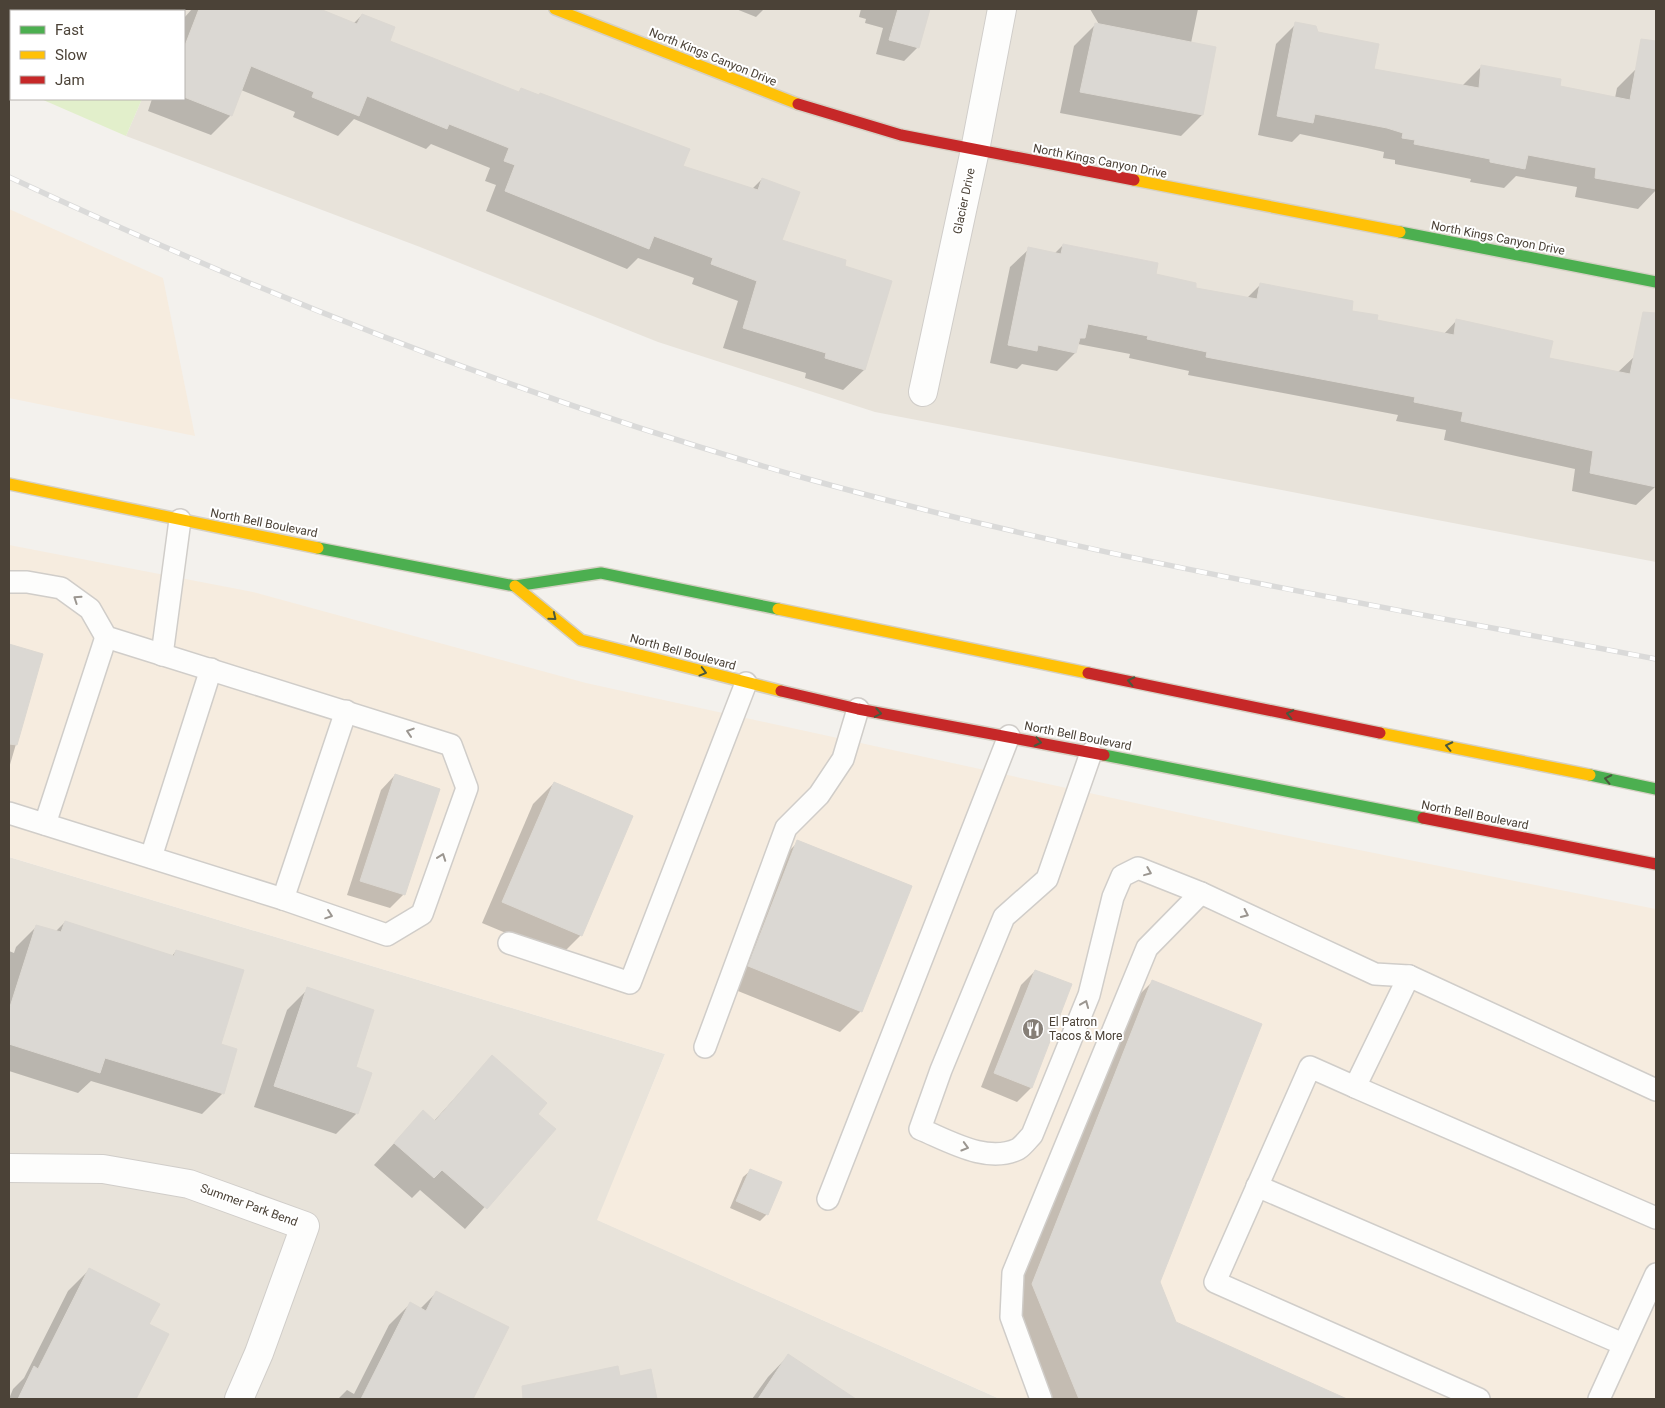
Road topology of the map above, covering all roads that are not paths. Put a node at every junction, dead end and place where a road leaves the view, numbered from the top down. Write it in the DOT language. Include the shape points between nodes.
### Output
graph roads {
  1 [pos="555,9"];
  2 [pos="1002,9"];
  3 [pos="975,150"];
  4 [pos="1656,282"];
  5 [pos="923,392"];
  6 [pos="9,484"];
  7 [pos="180,520"];
  8 [pos="9,582"];
  9 [pos="515,586"];
  10 [pos="106,637"];
  11 [pos="162,654"];
  12 [pos="211,669"];
  13 [pos="746,683"];
  14 [pos="858,709"];
  15 [pos="346,711"];
  16 [pos="1009,736"];
  17 [pos="1092,753"];
  18 [pos="1656,789"];
  19 [pos="9,813"];
  20 [pos="46,824"];
  21 [pos="151,857"];
  22 [pos="1656,864"];
  23 [pos="1201,893"];
  24 [pos="283,899"];
  25 [pos="510,943"];
  26 [pos="1409,976"];
  27 [pos="705,1047"];
  28 [pos="1355,1087"];
  29 [pos="1656,1090"];
  30 [pos="9,1168"];
  31 [pos="1257,1186"];
  32 [pos="828,1199"];
  33 [pos="1656,1217"];
  34 [pos="1656,1274"];
  35 [pos="1624,1344"];
  36 [pos="238,1399"];
  37 [pos="1041,1399"];
  38 [pos="1479,1399"];
  39 [pos="1599,1399"];
  1 -- 3 [label="main road, North Kings Canyon Drive" via="757,90 832,116 901,135"];
  2 -- 3 [label="street, Glacier Drive"];
  3 -- 4 [label="main road, North Kings Canyon Drive"];
  3 -- 5 [label="street, Glacier Drive"];
  6 -- 7 [label="main road, North Bell Boulevard"];
  7 -- 9 [label="main road, North Bell Boulevard"];
  7 -- 11 [label="lane"];
  10 -- 8 [label="lane, one-way" via="90,609 61,588"];
  9 -- 13 [label="main road, North Bell Boulevard, one-way" via="581,640"];
  18 -- 9 [label="main road, North Bell Boulevard, one-way" via="601,573"];
  10 -- 11 [label="lane"];
  10 -- 20 [label="lane"];
  11 -- 12 [label="lane"];
  12 -- 15 [label="lane"];
  12 -- 21 [label="lane"];
  13 -- 14 [label="main road, North Bell Boulevard"];
  13 -- 25 [label="lane" via="630,983"];
  14 -- 16 [label="main road, North Bell Boulevard, one-way"];
  14 -- 27 [label="lane" via="843,759 819,795 786,828"];
  15 -- 24 [label="lane"];
  24 -- 15 [label="lane, one-way" via="387,935 422,914 467,788 451,745"];
  16 -- 17 [label="main road, North Bell Boulevard, one-way"];
  16 -- 32 [label="lane"];
  17 -- 22 [label="main road, North Bell Boulevard"];
  17 -- 23 [label="lane, one-way" via="1047,879 1004,917 920,1129 960,1146 994,1155 1018,1148 1032,1135 1089,995 1113,896 1122,876 1138,868"];
  19 -- 20 [label="lane"];
  20 -- 21 [label="lane"];
  21 -- 24 [label="lane"];
  23 -- 26 [label="lane, one-way" via="1375,974"];
  23 -- 37 [label="lane" via="1146,948 1013,1273 1011,1317"];
  26 -- 28 [label="lane"];
  26 -- 29 [label="lane"];
  28 -- 31 [label="lane" via="1310,1067"];
  28 -- 33 [label="lane"];
  30 -- 36 [label="street, Summer Park Bend" via="103,1168 188,1184 305,1226 259,1353"];
  31 -- 35 [label="lane"];
  31 -- 38 [label="lane" via="1215,1282"];
  34 -- 35 [label="lane"];
  35 -- 39 [label="lane"];
}
